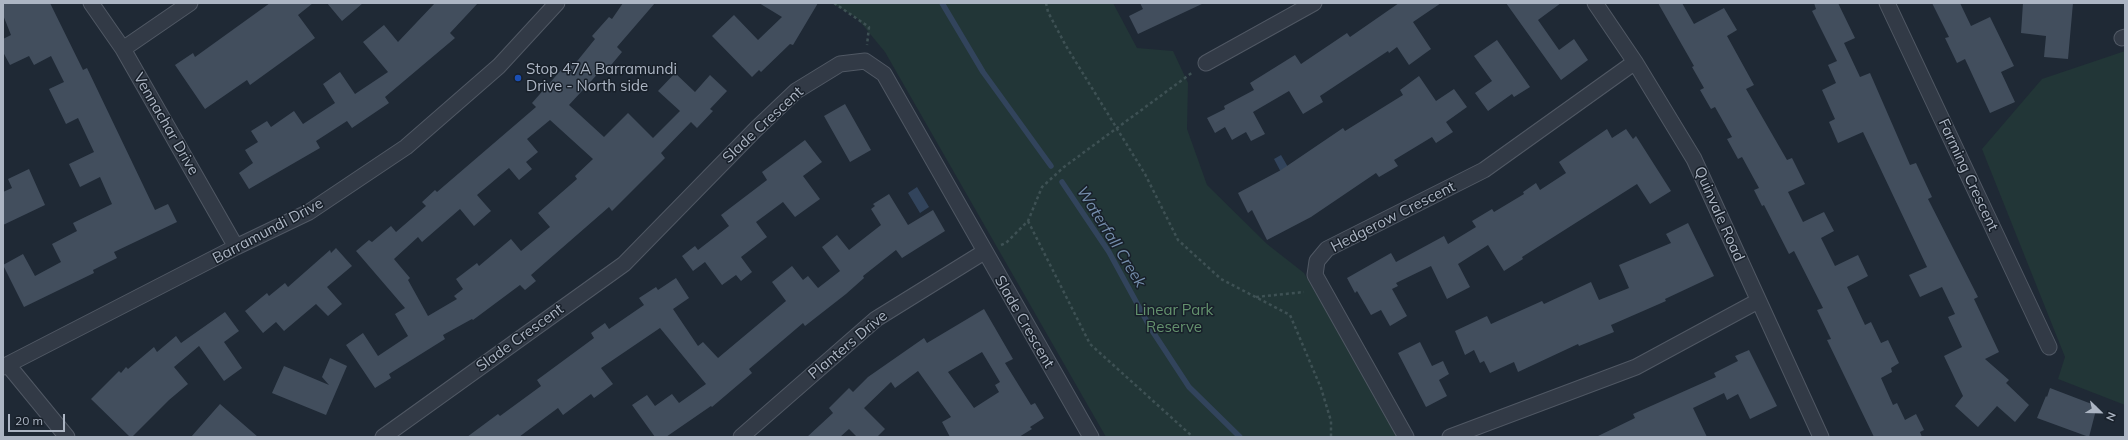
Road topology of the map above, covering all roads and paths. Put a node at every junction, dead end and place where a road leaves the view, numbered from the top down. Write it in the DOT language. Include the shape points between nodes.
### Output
graph roads {
  1 [pos="91,3"];
  2 [pos="190,3"];
  3 [pos="557,3"];
  4 [pos="834,3"];
  5 [pos="1046,3"];
  6 [pos="1314,3"];
  7 [pos="1595,3"];
  8 [pos="1887,3"];
  9 [pos="123,49"];
  10 [pos="865,61"];
  11 [pos="1635,62"];
  12 [pos="1206,63"];
  13 [pos="1116,128"];
  14 [pos="1028,221"];
  15 [pos="236,247"];
  16 [pos="984,252"];
  17 [pos="1324,289"];
  18 [pos="1255,297"];
  19 [pos="1758,301"];
  20 [pos="2049,347"];
  21 [pos="5,366"];
  22 [pos="67,437"];
  23 [pos="383,437"];
  24 [pos="741,437"];
  25 [pos="1092,437"];
  26 [pos="1193,437"];
  27 [pos="1331,437"];
  28 [pos="1406,437"];
  29 [pos="1450,437"];
  30 [pos="1821,437"];
  1 -- 9 [label="street, Vennachar Drive"];
  2 -- 9 [label="street"];
  3 -- 15 [label="street, Barramundi Drive" via="499,66 406,147 309,212"];
  4 -- 10 [label="path" via="869,27"];
  5 -- 13 [label="path" via="1066,46"];
  6 -- 12 [label="street"];
  7 -- 11 [label="street, Quinvale Road"];
  8 -- 20 [label="street, Farming Crescent"];
  9 -- 15 [label="street, Vennachar Drive"];
  10 -- 16 [label="street, Slade Crescent" via="884,74"];
  10 -- 23 [label="street, Slade Crescent" via="840,64 796,91 624,264"];
  11 -- 17 [label="street, Hedgerow Crescent" via="1484,170 1327,249 1317,261 1315,275"];
  11 -- 19 [label="street, Quinvale Road" via="1694,159"];
  12 -- 13 [label="path"];
  13 -- 14 [label="path" via="1042,187"];
  13 -- 18 [label="path" via="1145,174 1178,240 1221,279"];
  14 -- 16 [label="path" via="1006,243"];
  14 -- 26 [label="path" via="1090,344"];
  15 -- 21 [label="street, Barramundi Drive"];
  16 -- 24 [label="street, Planters Drive" via="876,319"];
  16 -- 25 [label="street, Slade Crescent"];
  17 -- 18 [label="path"];
  17 -- 28 [label="street, Hedgerow Crescent"];
  18 -- 27 [label="path" via="1290,315 1321,388 1331,421"];
  19 -- 29 [label="street" via="1636,366"];
  19 -- 30 [label="street, Quinvale Road"];
  21 -- 22 [label="street"];
}
